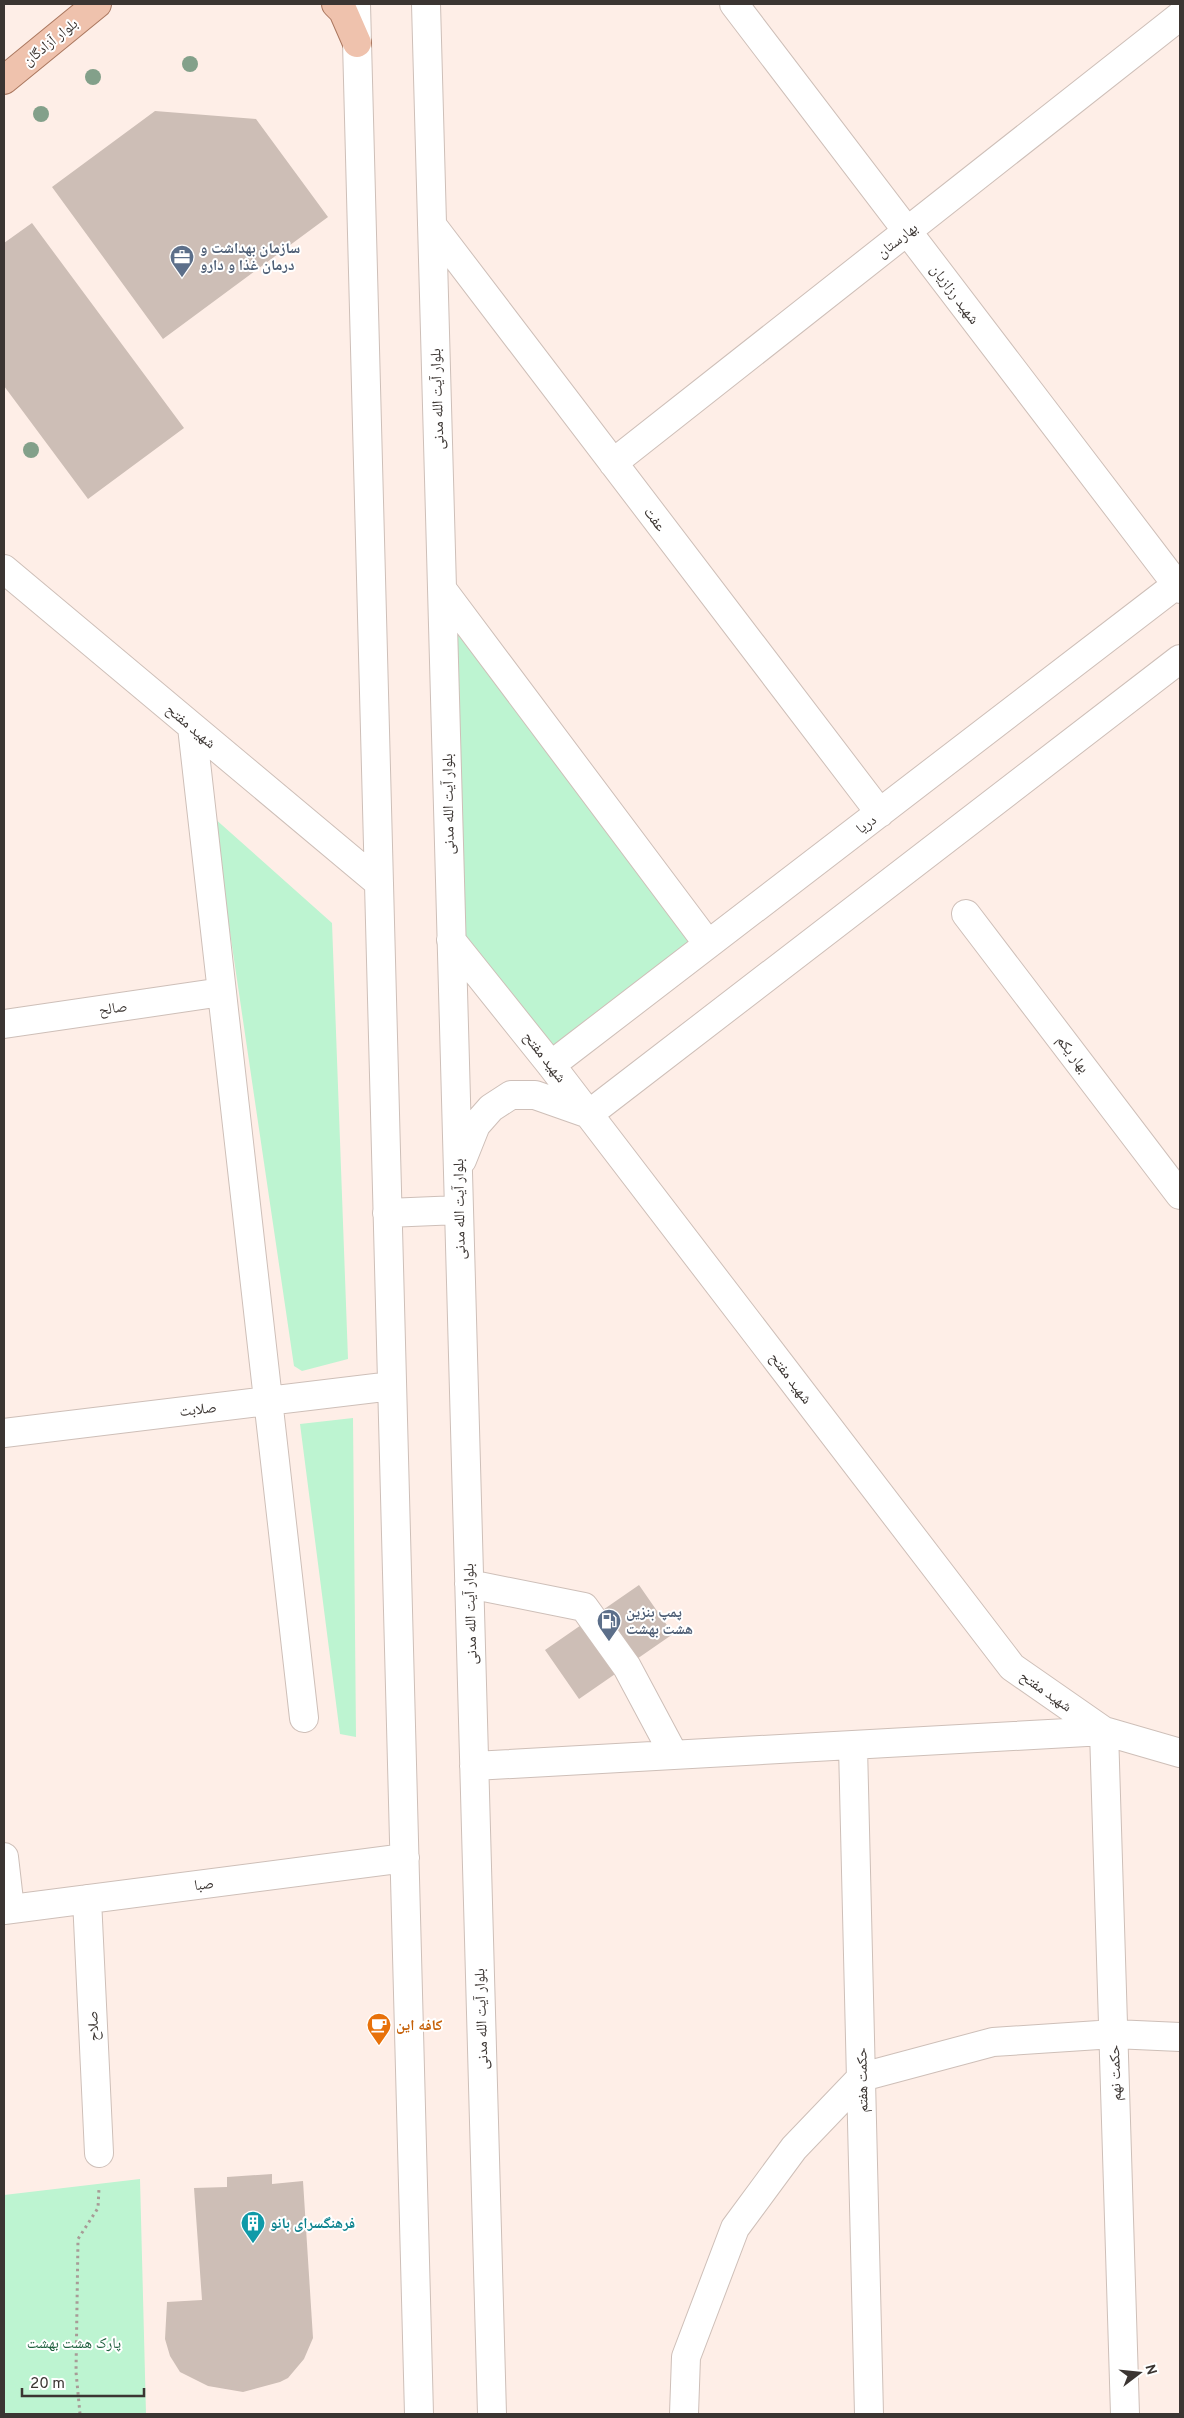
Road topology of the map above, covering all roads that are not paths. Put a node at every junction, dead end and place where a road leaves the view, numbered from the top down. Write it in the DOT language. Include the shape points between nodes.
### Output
graph roads {
  1 [pos="97,4"];
  2 [pos="336,4"];
  3 [pos="356,4"];
  4 [pos="426,4"];
  5 [pos="734,4"];
  6 [pos="1180,16"];
  7 [pos="357,43"];
  8 [pos="4,80"];
  9 [pos="432,225"];
  10 [pos="907,231"];
  11 [pos="613,464"];
  12 [pos="4,569"];
  13 [pos="1179,585"];
  14 [pos="442,589"];
  15 [pos="1180,659"];
  16 [pos="192,726"];
  17 [pos="880,813"];
  18 [pos="379,883"];
  19 [pos="966,914"];
  20 [pos="451,940"];
  21 [pos="708,944"];
  22 [pos="222,992"];
  23 [pos="4,1024"];
  24 [pos="552,1065"];
  25 [pos="589,1114"];
  26 [pos="458,1170"];
  27 [pos="1180,1195"];
  28 [pos="459,1210"];
  29 [pos="387,1213"];
  30 [pos="392,1386"];
  31 [pos="268,1401"];
  32 [pos="4,1433"];
  33 [pos="469,1584"];
  34 [pos="304,1718"];
  35 [pos="1104,1731"];
  36 [pos="853,1746"];
  37 [pos="1180,1753"];
  38 [pos="674,1755"];
  39 [pos="474,1766"];
  40 [pos="4,1857"];
  41 [pos="405,1858"];
  42 [pos="87,1899"];
  43 [pos="7,1909"];
  44 [pos="1114,2034"];
  45 [pos="1180,2037"];
  46 [pos="862,2078"];
  47 [pos="99,2153"];
  48 [pos="419,2414"];
  49 [pos="492,2414"];
  50 [pos="684,2414"];
  51 [pos="869,2414"];
  52 [pos="1126,2414"];
  1 -- 8 [label="main road, بلوار آزادگان"];
  2 -- 7 [label="main road" via="343,11"];
  3 -- 7 [label="street"];
  4 -- 9 [label="street, بلوار آیت الله مدنی"];
  5 -- 10 [label="street, شهید رزازیان"];
  6 -- 10 [label="street, بهارستان"];
  7 -- 18 [label="street"];
  9 -- 11 [label="street, عفت"];
  9 -- 14 [label="street, بلوار آیت الله مدنی"];
  10 -- 11 [label="street, بهارستان"];
  10 -- 13 [label="street, شهید رزازیان"];
  11 -- 17 [label="street, عفت"];
  12 -- 16 [label="street, شهید مفتح"];
  13 -- 17 [label="street, دریا"];
  14 -- 20 [label="street, بلوار آیت الله مدنی"];
  14 -- 21 [label="street"];
  15 -- 25 [label="street"];
  16 -- 18 [label="street, شهید مفتح"];
  16 -- 22 [label="street"];
  17 -- 21 [label="street, دریا"];
  18 -- 29 [label="street"];
  19 -- 27 [label="street, بهار یکم"];
  20 -- 24 [label="street, شهید مفتح"];
  20 -- 26 [label="street, بلوار آیت الله مدنی"];
  21 -- 24 [label="street, دریا"];
  22 -- 23 [label="street, صالح"];
  22 -- 31 [label="street"];
  24 -- 25 [label="street, شهید مفتح"];
  25 -- 26 [label="street" via="535,1095 511,1095 491,1108 476,1125"];
  25 -- 35 [label="street, شهید مفتح" via="1012,1667"];
  26 -- 28 [label="street, بلوار آیت الله مدنی"];
  28 -- 29 [label="street"];
  28 -- 33 [label="street, بلوار آیت الله مدنی"];
  29 -- 30 [label="street"];
  30 -- 31 [label="street, صلابت"];
  30 -- 41 [label="street"];
  31 -- 32 [label="street, صلابت"];
  31 -- 34 [label="street"];
  33 -- 38 [label="street" via="584,1606 627,1667"];
  33 -- 39 [label="street, بلوار آیت الله مدنی"];
  35 -- 36 [label="street"];
  35 -- 37 [label="street, شهید مفتح"];
  35 -- 44 [label="street, حکمت نهم"];
  36 -- 38 [label="street"];
  36 -- 46 [label="street, حکمت هفتم"];
  38 -- 39 [label="street"];
  39 -- 49 [label="street, بلوار آیت الله مدنی"];
  40 -- 43 [label="street"];
  41 -- 42 [label="street, صبا"];
  41 -- 48 [label="street"];
  42 -- 43 [label="street, صبا"];
  42 -- 47 [label="street, صلاح"];
  44 -- 45 [label="street"];
  44 -- 46 [label="street" via="993,2042"];
  44 -- 52 [label="street, حکمت نهم"];
  46 -- 50 [label="street" via="794,2148 735,2228 686,2357"];
  46 -- 51 [label="street, حکمت هفتم"];
}
